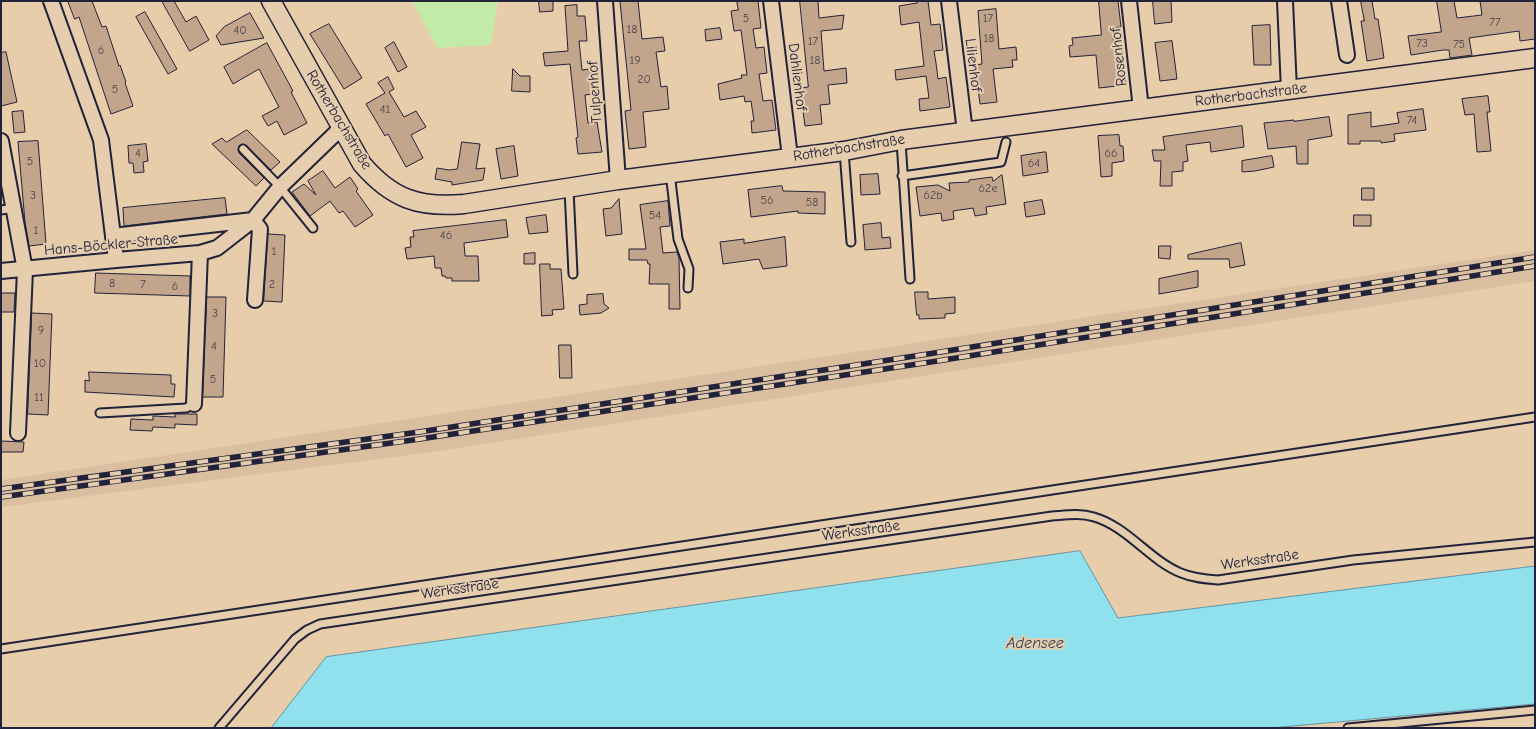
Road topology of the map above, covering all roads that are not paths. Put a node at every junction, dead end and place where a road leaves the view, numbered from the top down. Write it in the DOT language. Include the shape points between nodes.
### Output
graph roads {
  1 [pos="50,1"];
  2 [pos="271,1"];
  3 [pos="605,1"];
  4 [pos="771,1"];
  5 [pos="949,1"];
  6 [pos="1129,1"];
  7 [pos="1285,1"];
  8 [pos="1340,1"];
  9 [pos="1347,55"];
  10 [pos="1535,58"];
  11 [pos="1289,90"];
  12 [pos="1141,109"];
  13 [pos="341,128"];
  14 [pos="965,132"];
  15 [pos="901,140"];
  16 [pos="1,141"];
  17 [pos="1006,142"];
  18 [pos="243,149"];
  19 [pos="844,150"];
  20 [pos="790,157"];
  21 [pos="670,173"];
  22 [pos="902,176"];
  23 [pos="618,180"];
  24 [pos="280,187"];
  25 [pos="569,188"];
  26 [pos="8,209"];
  27 [pos="254,220"];
  28 [pos="313,228"];
  29 [pos="113,236"];
  30 [pos="851,242"];
  31 [pos="200,253"];
  32 [pos="116,260"];
  33 [pos="25,270"];
  34 [pos="1,271"];
  35 [pos="572,274"];
  36 [pos="910,279"];
  37 [pos="688,288"];
  38 [pos="256,300"];
  39 [pos="194,404"];
  40 [pos="100,413"];
  41 [pos="1535,417"];
  42 [pos="18,433"];
  43 [pos="1535,542"];
  44 [pos="1,649"];
  45 [pos="1535,710"];
  46 [pos="219,728"];
  47 [pos="1348,728"];
  1 -- 29 [label="street" via="101,140"];
  2 -- 13 [label="street, Rotherbachstraße"];
  3 -- 23 [label="street, Tulpenhof"];
  4 -- 20 [label="street, Dahlienhof"];
  5 -- 14 [label="street, Lilienhof"];
  6 -- 12 [label="street, Rosenhof"];
  7 -- 11 [label="street"];
  8 -- 9 [label="street"];
  10 -- 11 [label="street, Rotherbachstraße"];
  11 -- 12 [label="street, Rotherbachstraße"];
  12 -- 14 [label="street, Rotherbachstraße"];
  13 -- 24 [label="street, Hans-Böckler-Straße"];
  13 -- 25 [label="street, Rotherbachstraße" via="374,178 411,200 442,206 456,205"];
  14 -- 15 [label="street, Rotherbachstraße"];
  15 -- 19 [label="street, Rotherbachstraße"];
  15 -- 22 [label="lane"];
  16 -- 26 [label="street"];
  17 -- 22 [label="lane" via="1001,162"];
  18 -- 24 [label="lane"];
  19 -- 20 [label="street, Rotherbachstraße"];
  19 -- 30 [label="lane"];
  20 -- 21 [label="street, Rotherbachstraße"];
  21 -- 23 [label="street, Rotherbachstraße"];
  21 -- 37 [label="lane" via="678,239 689,269"];
  22 -- 36 [label="lane"];
  23 -- 25 [label="street, Rotherbachstraße"];
  24 -- 27 [label="street, Hans-Böckler-Straße"];
  24 -- 28 [label="lane"];
  25 -- 35 [label="lane"];
  26 -- 33 [label="street"];
  27 -- 29 [label="street"];
  27 -- 31 [label="street, Hans-Böckler-Straße" via="217,248"];
  27 -- 38 [label="street" via="260,229"];
  29 -- 32 [label="street"];
  31 -- 32 [label="street, Hans-Böckler-Straße"];
  31 -- 39 [label="street, Hans-Böckler-Straße"];
  32 -- 33 [label="street, Hans-Böckler-Straße"];
  33 -- 34 [label="street, Hans-Böckler-Straße"];
  33 -- 42 [label="street, Hans-Böckler-Straße"];
  39 -- 40 [label="lane" via="186,408"];
  41 -- 44 [label="lane"];
  43 -- 46 [label="lane, Werksstraße" via="1353,560 1218,580 1198,579 1162,563 1122,532 1095,518 1071,514 1052,516 320,624 295,639"];
  45 -- 47 [label="lane"];
}
